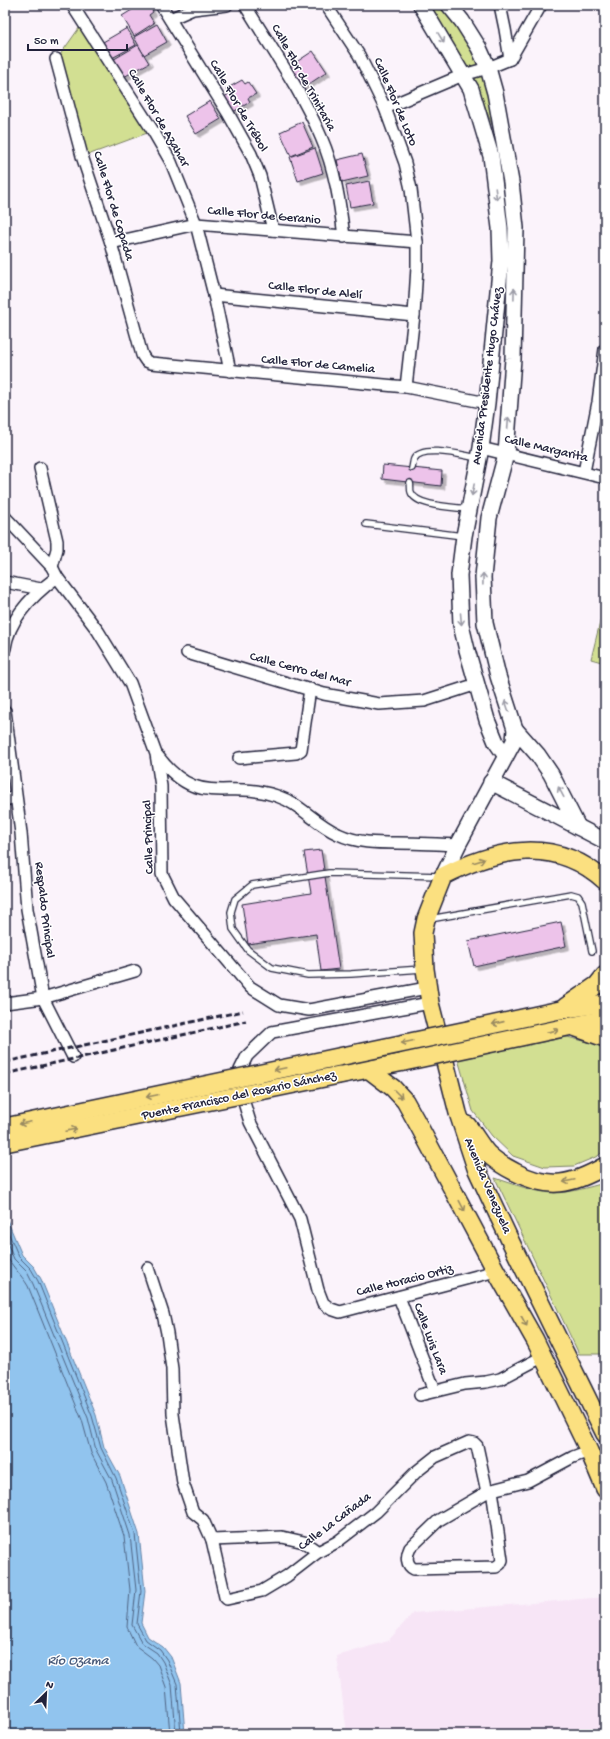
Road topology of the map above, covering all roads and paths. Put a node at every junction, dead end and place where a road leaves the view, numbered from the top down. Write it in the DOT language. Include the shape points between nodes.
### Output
graph roads {
  1 [pos="72,5"];
  2 [pos="161,5"];
  3 [pos="226,5"];
  4 [pos="245,5"];
  5 [pos="326,5"];
  6 [pos="421,5"];
  7 [pos="449,5"];
  8 [pos="500,5"];
  9 [pos="541,5"];
  10 [pos="170,19"];
  11 [pos="56,59"];
  12 [pos="510,59"];
  13 [pos="488,68"];
  14 [pos="463,74"];
  15 [pos="385,108"];
  16 [pos="196,224"];
  17 [pos="273,230"];
  18 [pos="344,237"];
  19 [pos="417,242"];
  20 [pos="111,243"];
  21 [pos="214,295"];
  22 [pos="414,315"];
  23 [pos="605,349"];
  24 [pos="146,361"];
  25 [pos="230,371"];
  26 [pos="406,387"];
  27 [pos="487,403"];
  28 [pos="602,403"];
  29 [pos="480,453"];
  30 [pos="506,454"];
  31 [pos="40,468"];
  32 [pos="412,468"];
  33 [pos="584,472"];
  34 [pos="605,478"];
  35 [pos="410,482"];
  36 [pos="469,510"];
  37 [pos="5,517"];
  38 [pos="366,524"];
  39 [pos="464,536"];
  40 [pos="55,572"];
  41 [pos="5,582"];
  42 [pos="41,589"];
  43 [pos="5,648"];
  44 [pos="187,653"];
  45 [pos="477,684"];
  46 [pos="310,689"];
  47 [pos="5,711"];
  48 [pos="5,716"];
  49 [pos="515,729"];
  50 [pos="156,754"];
  51 [pos="505,755"];
  52 [pos="240,758"];
  53 [pos="491,782"];
  54 [pos="10,798"];
  55 [pos="578,827"];
  56 [pos="605,841"];
  57 [pos="458,845"];
  58 [pos="443,876"];
  59 [pos="605,881"];
  60 [pos="426,919"];
  61 [pos="592,951"];
  62 [pos="424,968"];
  63 [pos="135,971"];
  64 [pos="605,975"];
  65 [pos="428,996"];
  66 [pos="43,998"];
  67 [pos="5,1003"];
  68 [pos="605,1003"];
  69 [pos="560,1010"];
  70 [pos="526,1017"];
  71 [pos="605,1019"];
  72 [pos="572,1027"];
  73 [pos="527,1036"];
  74 [pos="605,1038"];
  75 [pos="73,1057"];
  76 [pos="368,1069"];
  77 [pos="458,1113"];
  78 [pos="5,1127"];
  79 [pos="5,1144"];
  80 [pos="605,1166"];
  81 [pos="148,1268"];
  82 [pos="496,1271"];
  83 [pos="399,1297"];
  84 [pos="542,1357"];
  85 [pos="435,1391"];
  86 [pos="420,1395"];
  87 [pos="605,1434"];
  88 [pos="589,1451"];
  89 [pos="605,1489"];
  90 [pos="489,1491"];
  91 [pos="212,1540"];
  92 [pos="318,1552"];
  1 -- 16 [label="street, Calle Flor de Azahar" via="171,162"];
  2 -- 10 [label="street, Calle Flor de Trébol"];
  3 -- 10 [label="street" via="193,9"];
  4 -- 18 [label="street, Calle Flor de Trinitaria" via="321,136 339,194"];
  5 -- 15 [label="street, Calle Flor de Loto" via="359,55"];
  6 -- 14 [label="main road, Avenida Presidente Hugo Chávez, one-way"];
  7 -- 13 [label="main road, Avenida Presidente Hugo Chávez" via="479,48"];
  8 -- 12 [label="street"];
  9 -- 12 [label="street"];
  10 -- 17 [label="street, Calle Flor de Trébol" via="251,154 260,176"];
  11 -- 20 [label="street, Calle Flor de Copada" via="82,156"];
  12 -- 13 [label="street"];
  13 -- 14 [label="street"];
  30 -- 13 [label="main road, Avenida Presidente Hugo Chávez, one-way" via="513,359 516,228 511,182"];
  14 -- 15 [label="street"];
  14 -- 27 [label="main road, Avenida Presidente Hugo Chávez, one-way" via="471,89 491,156 500,228 501,261"];
  15 -- 19 [label="street, Calle Flor de Loto" via="405,163 411,189"];
  16 -- 17 [label="street, Calle Flor de Geranio"];
  16 -- 20 [label="street, Calle Flor de Geranio"];
  16 -- 21 [label="street, Calle Flor de Azahar"];
  17 -- 18 [label="street, Calle Flor de Geranio"];
  18 -- 19 [label="street, Calle Flor de Geranio"];
  19 -- 22 [label="street, Calle Flor de Loto"];
  20 -- 24 [label="street, Calle Flor de Copada" via="142,355"];
  21 -- 22 [label="street, Calle Flor de Alelí"];
  21 -- 25 [label="street, Calle Flor de Azahar"];
  22 -- 26 [label="street, Calle Flor de Loto"];
  23 -- 28 [label="street"];
  24 -- 25 [label="street, Calle Flor de Camelia"];
  25 -- 26 [label="street, Calle Flor de Camelia"];
  26 -- 27 [label="street, Calle Flor de Camelia"];
  27 -- 29 [label="main road, Avenida Presidente Hugo Chávez"];
  28 -- 33 [label="street"];
  29 -- 30 [label="street, Calle Margarita"];
  29 -- 32 [label="lane" via="428,451 418,454"];
  29 -- 36 [label="main road, Avenida Presidente Hugo Chávez, one-way"];
  30 -- 33 [label="street, Calle Margarita"];
  49 -- 30 [label="main road, Avenida Presidente Hugo Chávez, one-way" via="485,623 483,577 489,518"];
  31 -- 40 [label="street" via="57,542"];
  33 -- 34 [label="street, Calle Margarita"];
  35 -- 36 [label="lane" via="411,492 416,499"];
  36 -- 39 [label="main road, Avenida Presidente Hugo Chávez"];
  37 -- 40 [label="street, Calle Principal"];
  38 -- 39 [label="lane"];
  39 -- 45 [label="main road, Avenida Presidente Hugo Chávez, one-way" via="459,575 461,625"];
  40 -- 42 [label="street"];
  40 -- 50 [label="street, Calle Principal" via="98,631 130,682"];
  41 -- 42 [label="street"];
  42 -- 43 [label="street" via="17,616 6,638"];
  44 -- 46 [label="street, Calle Cerro del Mar"];
  45 -- 46 [label="street, Calle Cerro del Mar" via="424,701 380,704"];
  45 -- 51 [label="main road, Avenida Presidente Hugo Chávez" via="487,720 496,742"];
  46 -- 52 [label="street" via="301,750 296,753"];
  47 -- 48 [label="street, Respaldo Principal"];
  48 -- 54 [label="street, Respaldo Principal"];
  49 -- 51 [label="main road" via="514,740"];
  55 -- 49 [label="main road, one-way" via="551,774"];
  50 -- 57 [label="street" via="173,774 193,786 215,791 249,791 276,796 302,808 333,832 352,840 372,843"];
  50 -- 65 [label="street, Calle Principal" via="161,786 162,874 174,898 250,986 279,1005 309,1010"];
  51 -- 53 [label="main road"];
  53 -- 55 [label="main road"];
  53 -- 57 [label="main road"];
  54 -- 66 [label="street, Respaldo Principal" via="21,833 27,909"];
  55 -- 56 [label="main road"];
  57 -- 58 [label="main road"];
  58 -- 59 [label="main road, one-way" via="492,857 533,850 575,860"];
  58 -- 60 [label="main road, Avenida Venezuela"];
  58 -- 62 [label="lane" via="329,873 252,885 235,899 231,912 233,929 248,950 272,968 308,976"];
  60 -- 61 [label="lane" via="571,894 578,896 582,902"];
  60 -- 62 [label="main road, Avenida Venezuela" via="423,933"];
  62 -- 65 [label="main road, Avenida Venezuela"];
  63 -- 66 [label="street"];
  64 -- 69 [label="main road" via="597,985"];
  65 -- 77 [label="main road, Avenida Venezuela"];
  65 -- 83 [label="street, Calle Horacio Ortiz" via="272,1032 247,1056 240,1070 242,1096 250,1122 300,1219 323,1303 340,1312"];
  66 -- 67 [label="street"];
  66 -- 75 [label="street, Respaldo Principal"];
  68 -- 69 [label="main road, Puente Francisco del Rosario Sánchez"];
  69 -- 70 [label="main road, Puente Francisco del Rosario Sánchez"];
  70 -- 73 [label="main road"];
  70 -- 78 [label="main road, Puente Francisco del Rosario Sánchez, one-way, bridge"];
  71 -- 72 [label="main road, Puente Francisco del Rosario Sánchez"];
  73 -- 72 [label="main road, Puente Francisco del Rosario Sánchez, one-way"];
  72 -- 74 [label="main road"];
  73 -- 76 [label="main road, Puente Francisco del Rosario Sánchez, bridge"];
  79 -- 76 [label="main road, Puente Francisco del Rosario Sánchez, one-way, bridge"];
  76 -- 82 [label="main road, one-way" via="405,1101"];
  80 -- 77 [label="main road, one-way" via="578,1179 561,1183 537,1182 496,1161 486,1152"];
  77 -- 87 [label="main road, Avenida Venezuela" via="476,1168"];
  81 -- 91 [label="street" via="167,1333 172,1369 173,1414 183,1483 192,1512 203,1520"];
  82 -- 83 [label="street, Calle Horacio Ortiz"];
  82 -- 84 [label="main road, one-way"];
  83 -- 85 [label="street, Calle Luis Lara"];
  84 -- 85 [label="street, Calle Luis Lara" via="500,1379"];
  84 -- 88 [label="main road"];
  85 -- 86 [label="street, Calle Luis Lara"];
  88 -- 89 [label="main road"];
  88 -- 90 [label="street" via="528,1481"];
  90 -- 90 [label="street" via="439,1520 410,1548 407,1552 411,1567 496,1567 500,1564 502,1560"];
  90 -- 92 [label="street, Calle La Cañada" via="477,1446 469,1442 435,1457 376,1512 337,1542"];
  91 -- 92 [label="street" via="282,1537 304,1542"];
  91 -- 92 [label="street, Calle La Cañada" via="223,1594 227,1599 262,1591 288,1576"];
}
